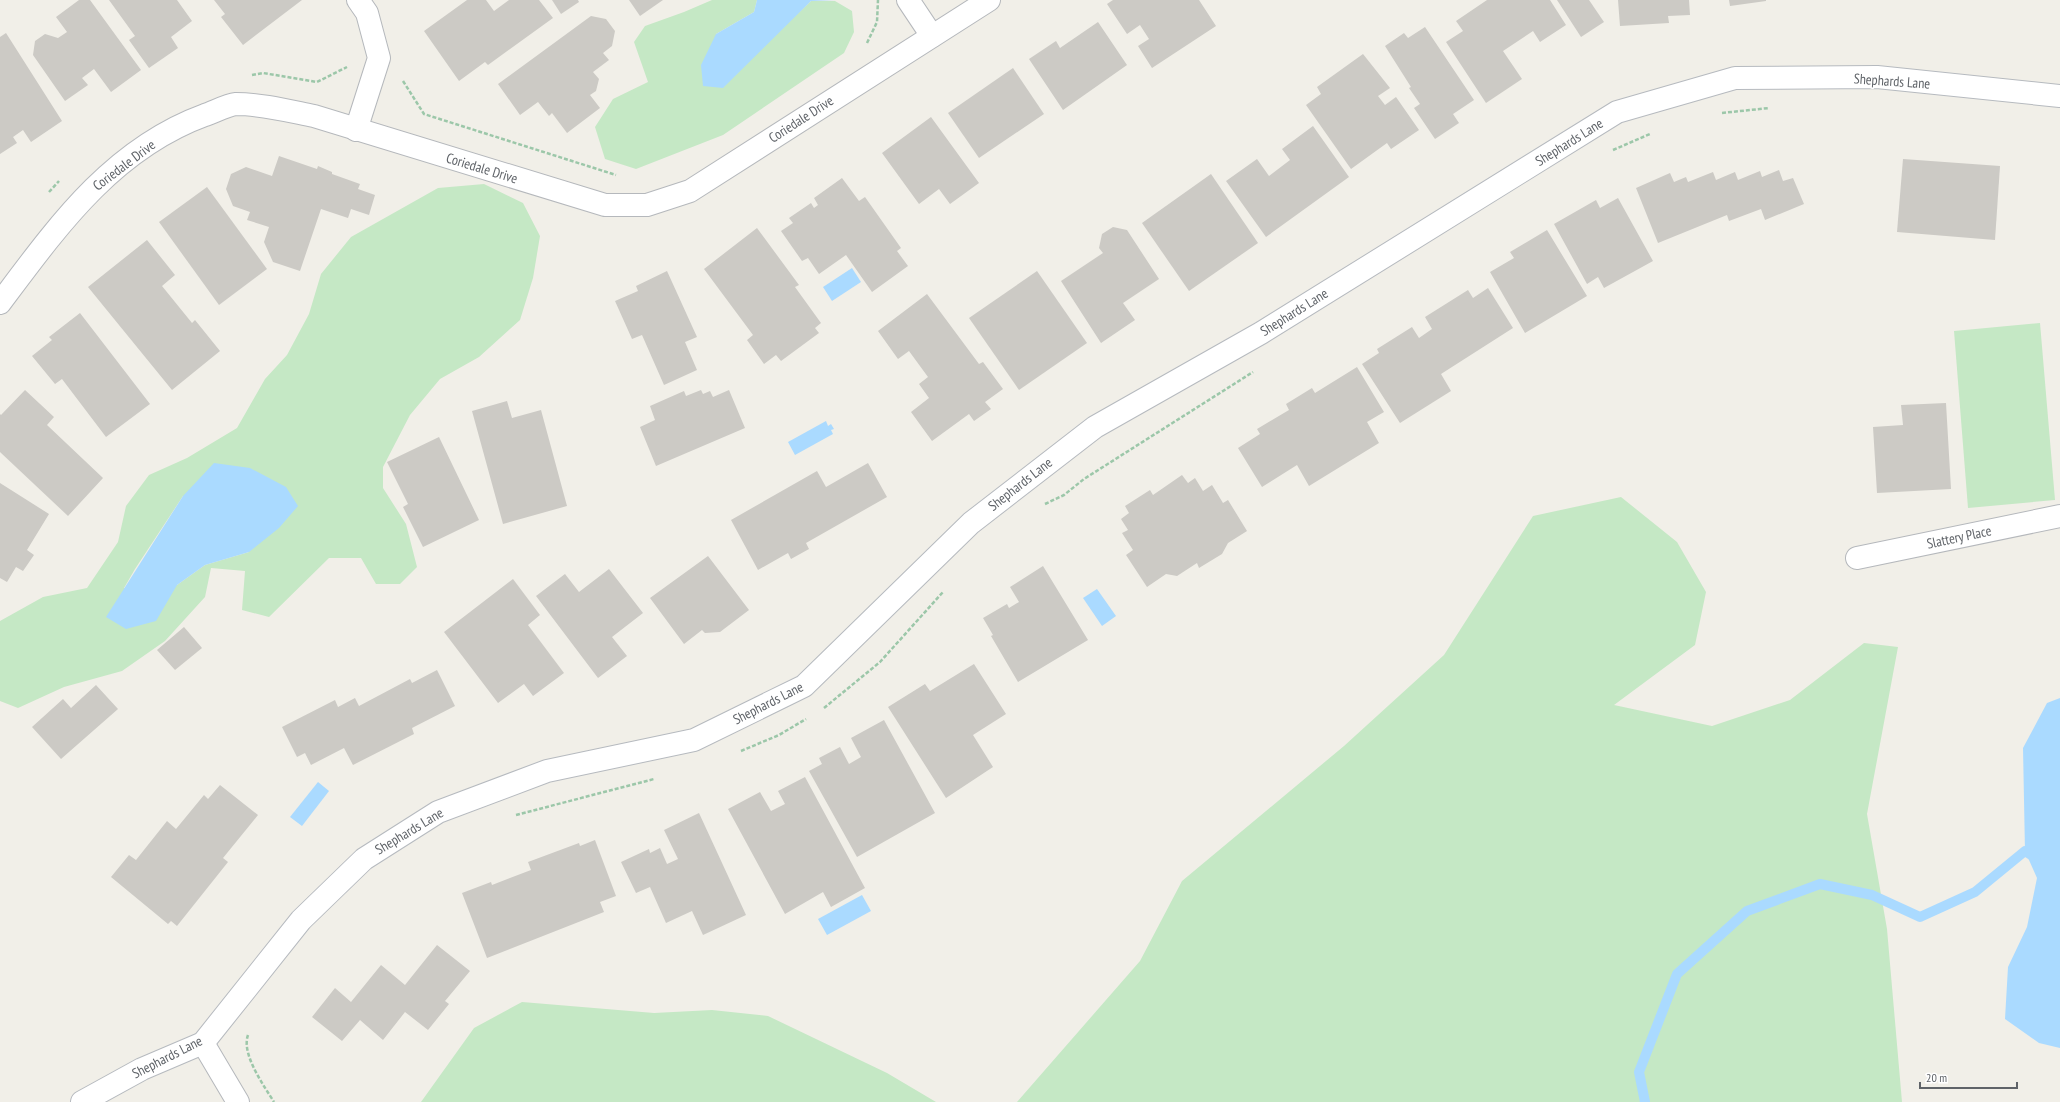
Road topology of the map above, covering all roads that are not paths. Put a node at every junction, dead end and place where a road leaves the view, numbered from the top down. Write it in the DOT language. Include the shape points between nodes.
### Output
graph roads {
  1 [pos="358,0"];
  2 [pos="908,0"];
  3 [pos="989,0"];
  4 [pos="932,36"];
  5 [pos="2060,96"];
  6 [pos="356,130"];
  7 [pos="0,303"];
  8 [pos="2060,516"];
  9 [pos="1858,558"];
  10 [pos="203,1043"];
  11 [pos="82,1102"];
  12 [pos="238,1102"];
  1 -- 6 [label="street" via="367,13 379,58"];
  2 -- 4 [label="street"];
  3 -- 4 [label="street, Coriedale Drive"];
  4 -- 6 [label="street, Coriedale Drive" via="690,191 647,205 604,204"];
  5 -- 10 [label="street, Shephards Lane" via="1877,77 1735,78 1617,112 1261,333 1094,427 971,523 804,686 694,740 547,771 438,812 364,859 301,920"];
  6 -- 7 [label="street, Coriedale Drive" via="314,116 235,104 189,121 141,148 88,193 45,242"];
  8 -- 9 [label="street, Slattery Place"];
  10 -- 11 [label="street, Shephards Lane" via="142,1069"];
  10 -- 12 [label="street"];
}
